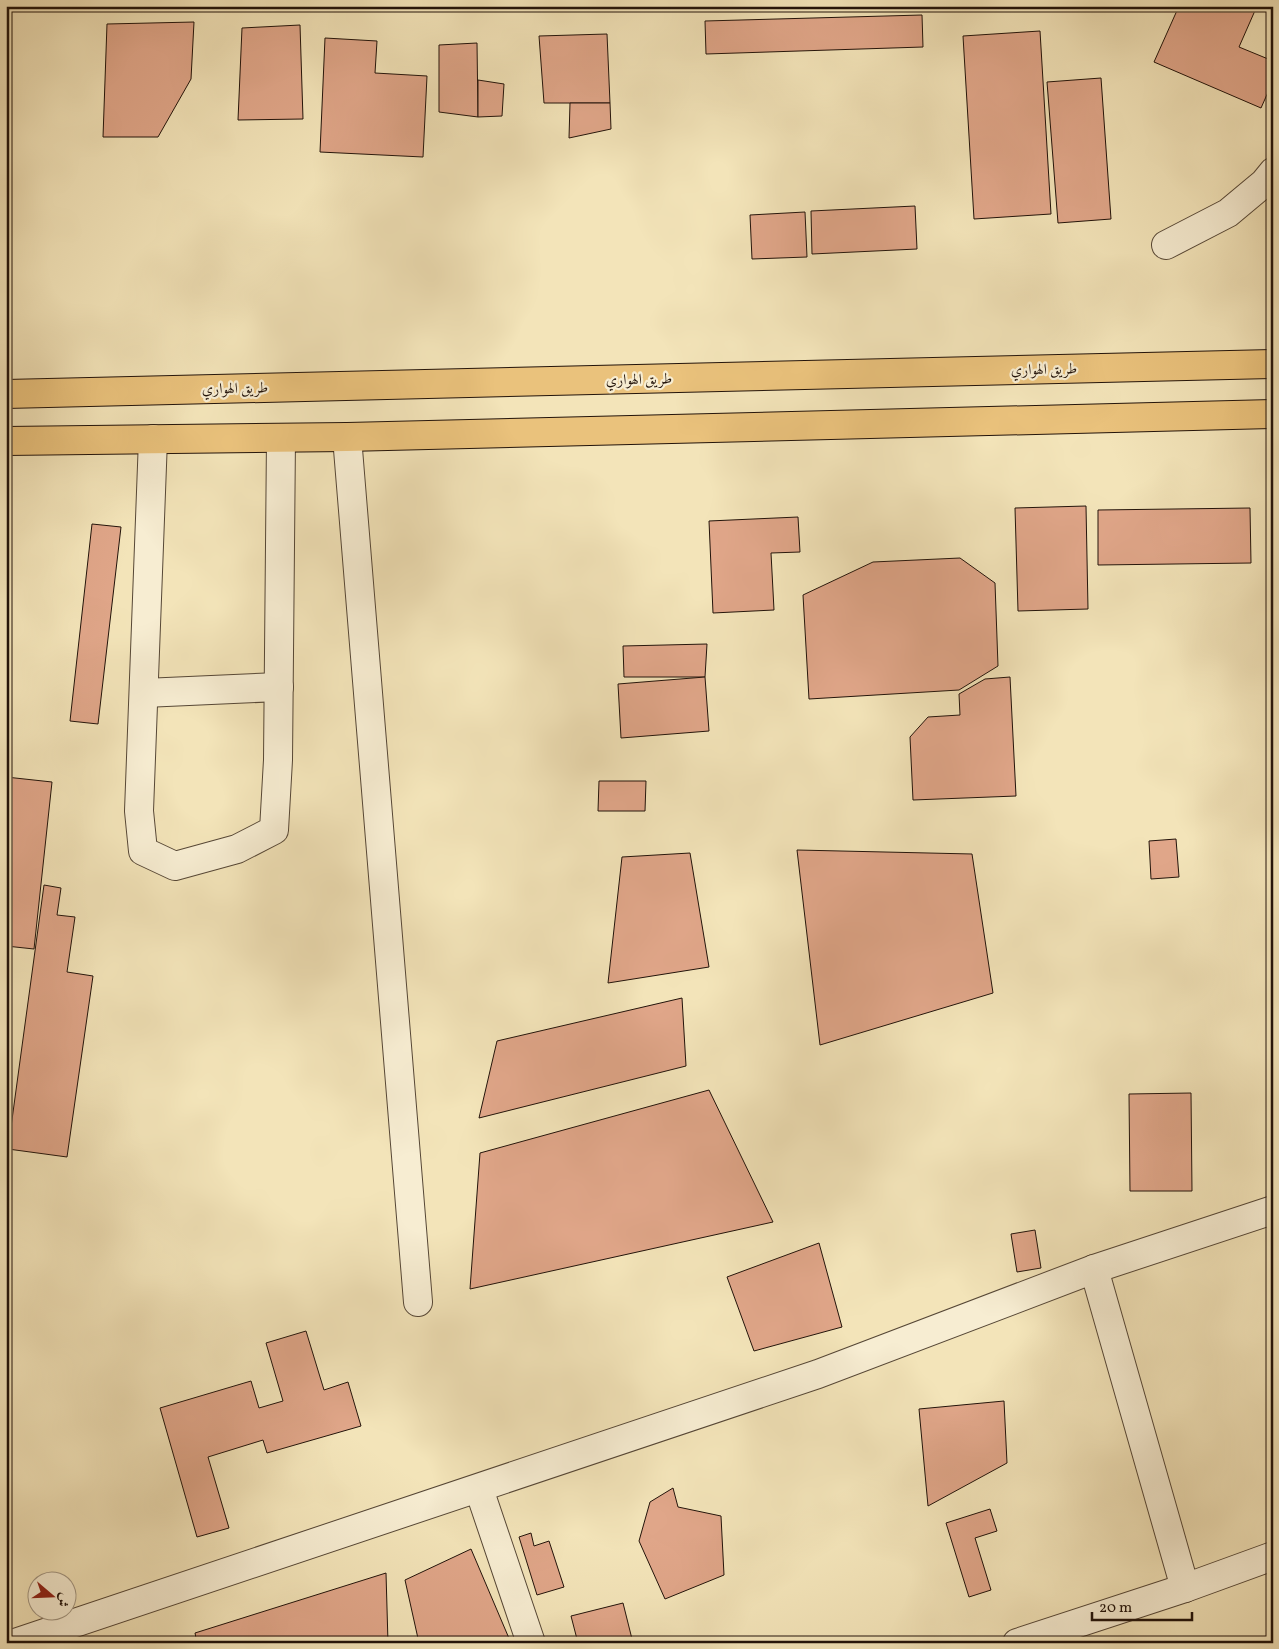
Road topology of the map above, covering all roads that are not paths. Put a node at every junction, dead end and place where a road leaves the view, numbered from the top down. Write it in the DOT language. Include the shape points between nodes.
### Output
graph roads {
  1 [pos="1273,172"];
  2 [pos="1166,244"];
  3 [pos="1273,364"];
  4 [pos="6,394"];
  5 [pos="1271,414"];
  6 [pos="347,437"];
  7 [pos="281,438"];
  8 [pos="153,439"];
  9 [pos="6,441"];
  10 [pos="279,687"];
  11 [pos="144,693"];
  12 [pos="1273,1210"];
  13 [pos="1094,1269"];
  14 [pos="418,1302"];
  15 [pos="479,1489"];
  16 [pos="1273,1556"];
  17 [pos="1185,1588"];
  18 [pos="15,1643"];
  19 [pos="531,1643"];
  20 [pos="1017,1643"];
  1 -- 2 [label="street" via="1228,213"];
  3 -- 4 [label="highway, طريق الهواري"];
  5 -- 6 [label="highway"];
  6 -- 7 [label="highway"];
  6 -- 14 [label="street"];
  7 -- 8 [label="highway"];
  7 -- 10 [label="street"];
  8 -- 9 [label="highway"];
  8 -- 11 [label="street"];
  10 -- 11 [label="street"];
  10 -- 11 [label="street" via="274,830 237,849 175,866 143,851 139,811"];
  12 -- 13 [label="street"];
  13 -- 15 [label="street" via="818,1374"];
  13 -- 17 [label="street"];
  15 -- 18 [label="street"];
  15 -- 19 [label="street"];
  16 -- 17 [label="street"];
  17 -- 20 [label="street"];
}
